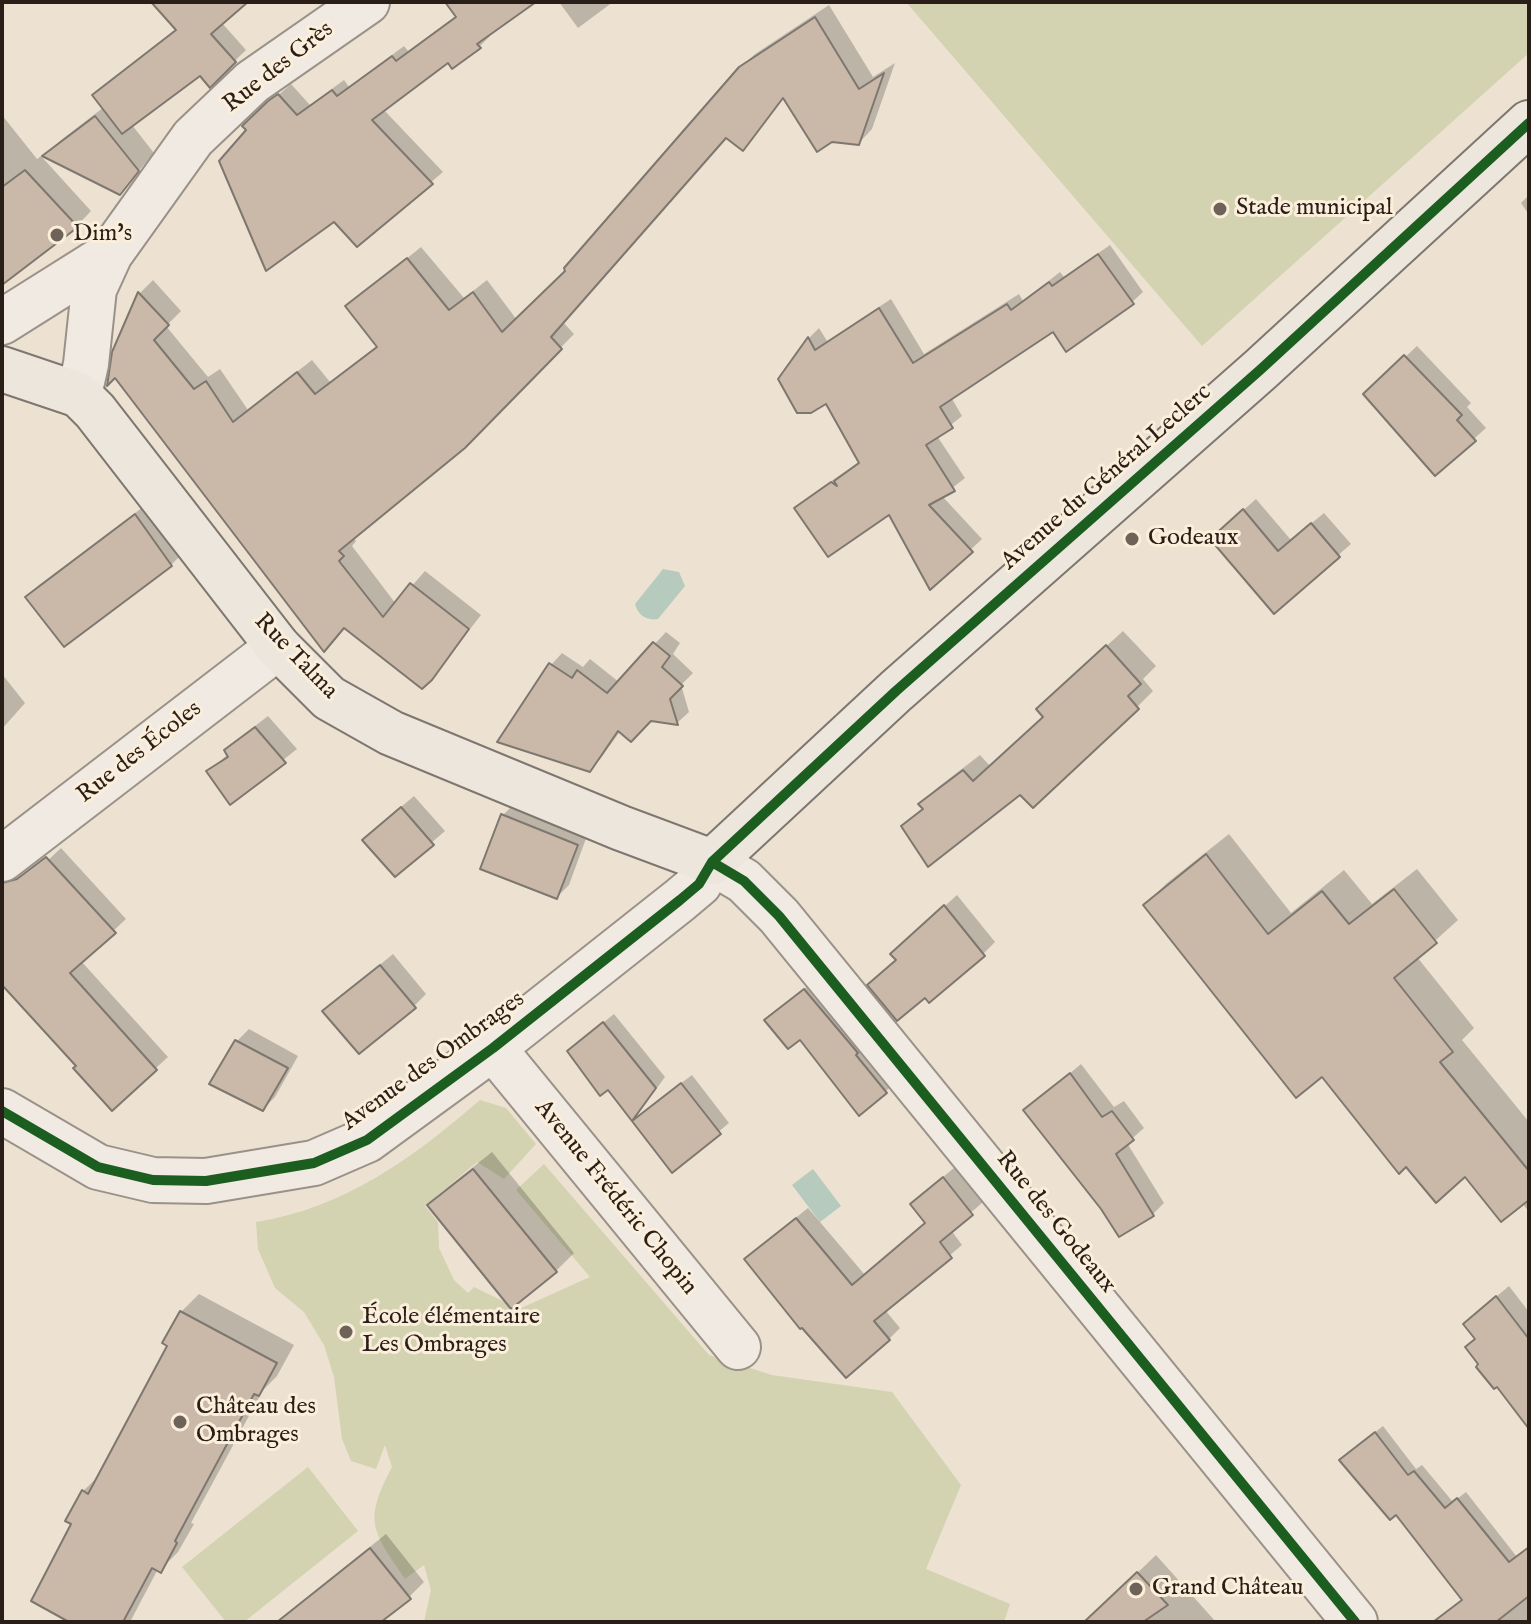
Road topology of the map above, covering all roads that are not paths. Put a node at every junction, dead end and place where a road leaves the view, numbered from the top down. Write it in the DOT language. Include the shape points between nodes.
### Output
graph roads {
  1 [pos="367,2"];
  2 [pos="1529,123"];
  3 [pos="110,254"];
  4 [pos="2,322"];
  5 [pos="2,369"];
  6 [pos="79,395"];
  7 [pos="278,647"];
  8 [pos="2,859"];
  9 [pos="712,862"];
  10 [pos="493,1048"];
  11 [pos="2,1111"];
  12 [pos="738,1347"];
  13 [pos="1355,1622"];
  1 -- 3 [label="street, Rue des Grès" via="252,82 193,138"];
  2 -- 9 [label="main road, Avenue du Général Leclerc"];
  3 -- 4 [label="street, Rue des Grès"];
  3 -- 6 [label="street, Rue des Grès" via="94,289"];
  5 -- 6 [label="main road, Rue Talma"];
  6 -- 7 [label="main road, Rue Talma"];
  7 -- 8 [label="street, Rue des Écoles"];
  7 -- 9 [label="main road, Rue Talma" via="329,698 391,733"];
  9 -- 10 [label="street, Avenue des Ombrages" via="699,884"];
  9 -- 13 [label="street, Rue des Godeaux" via="744,881 779,916"];
  10 -- 11 [label="street, Avenue des Ombrages" via="367,1140 314,1163 206,1181 153,1180 98,1167"];
  10 -- 12 [label="street, Avenue Frédéric Chopin"];
}
